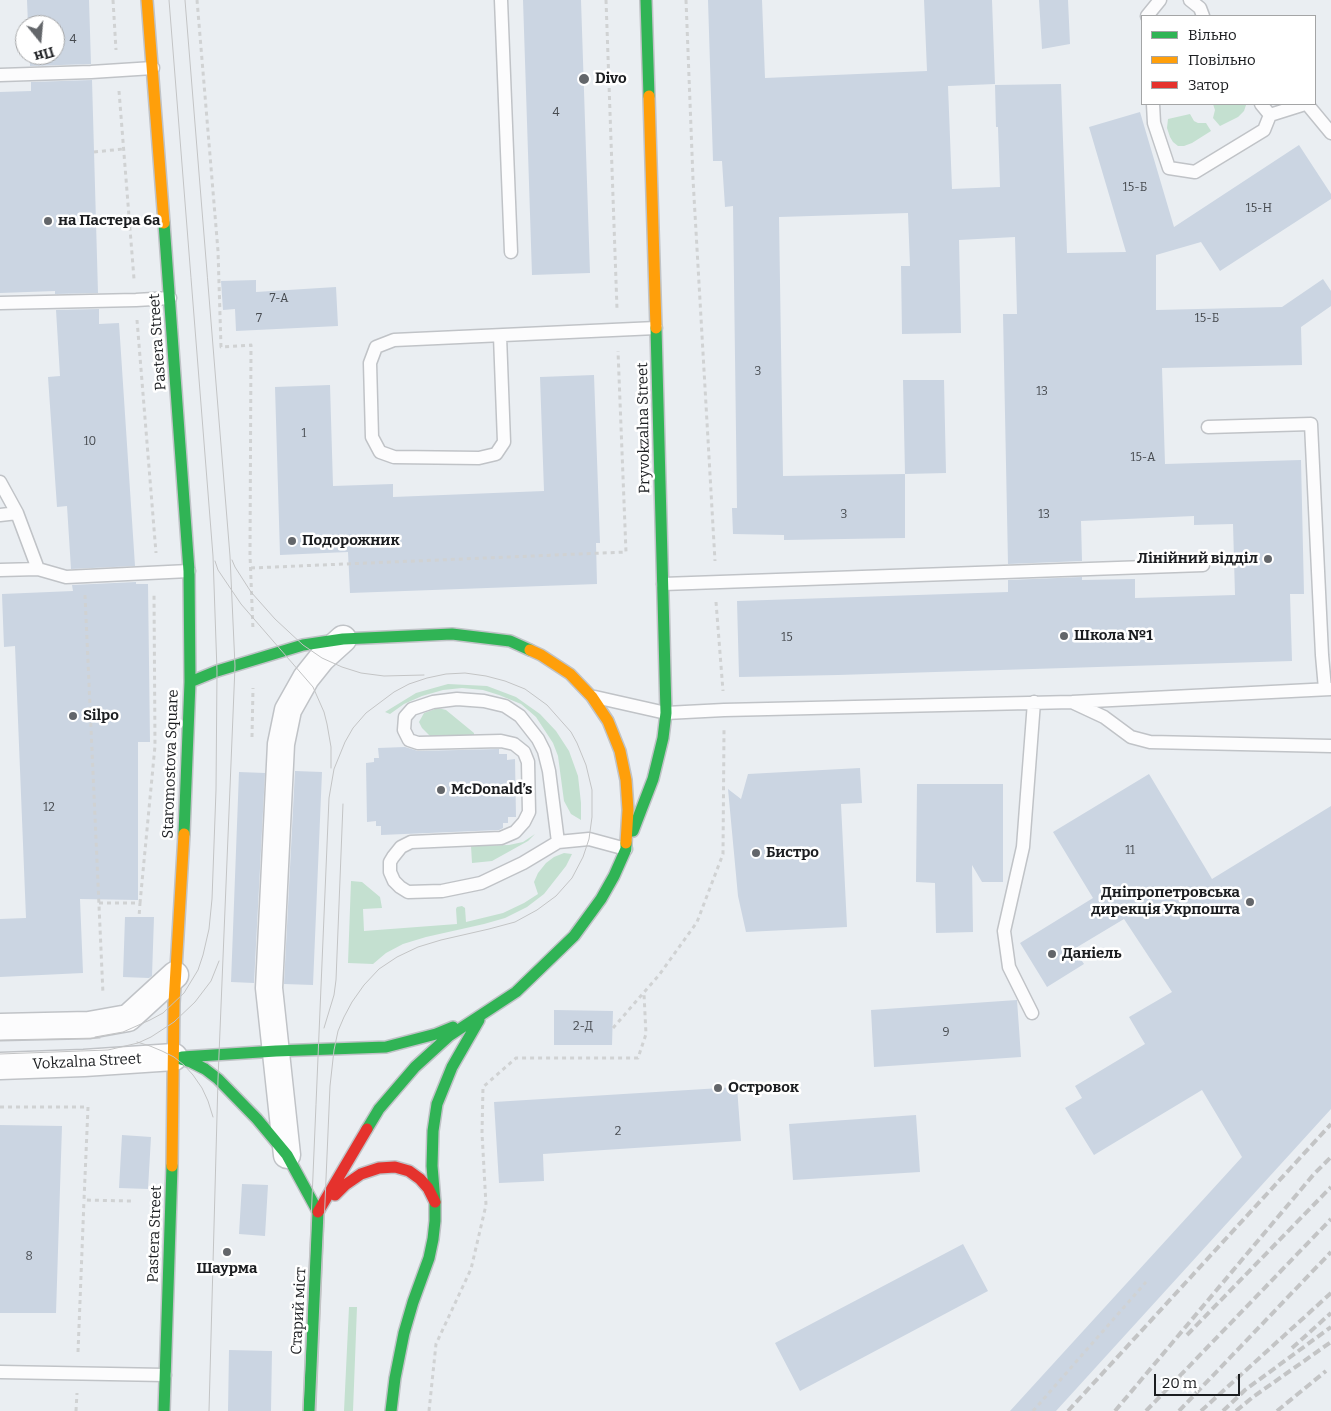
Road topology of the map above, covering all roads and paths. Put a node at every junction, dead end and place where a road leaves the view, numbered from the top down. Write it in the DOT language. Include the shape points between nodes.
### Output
graph roads {
  1 [pos="113,0"];
  2 [pos="147,0"];
  3 [pos="196,0"];
  4 [pos="501,0"];
  5 [pos="606,0"];
  6 [pos="646,0"];
  7 [pos="686,0"];
  8 [pos="1160,0"];
  9 [pos="1190,0"];
  10 [pos="1148,15"];
  11 [pos="1203,15"];
  12 [pos="153,68"];
  13 [pos="118,71"];
  14 [pos="0,75"];
  15 [pos="1153,105"];
  16 [pos="1262,105"];
  17 [pos="1303,105"];
  18 [pos="1307,105"];
  19 [pos="1270,115"];
  20 [pos="1331,133"];
  21 [pos="123,149"];
  22 [pos="94,152"];
  23 [pos="511,252"];
  24 [pos="170,298"];
  25 [pos="136,300"];
  26 [pos="0,303"];
  27 [pos="656,328"];
  28 [pos="618,330"];
  29 [pos="500,336"];
  30 [pos="1208,427"];
  31 [pos="0,482"];
  32 [pos="17,513"];
  33 [pos="0,514"];
  34 [pos="1203,565"];
  35 [pos="38,569"];
  36 [pos="0,570"];
  37 [pos="189,571"];
  38 [pos="154,572"];
  39 [pos="84,576"];
  40 [pos="715,583"];
  41 [pos="663,584"];
  42 [pos="343,638"];
  43 [pos="190,682"];
  44 [pos="1328,689"];
  45 [pos="592,697"];
  46 [pos="1034,702"];
  47 [pos="1072,702"];
  48 [pos="724,710"];
  49 [pos="666,713"];
  50 [pos="1331,746"];
  51 [pos="558,842"];
  52 [pos="626,849"];
  53 [pos="99,903"];
  54 [pos="140,903"];
  55 [pos="139,917"];
  56 [pos="175,975"];
  57 [pos="644,993"];
  58 [pos="94,996"];
  59 [pos="1032,1013"];
  60 [pos="482,1015"];
  61 [pos="0,1027"];
  62 [pos="613,1028"];
  63 [pos="276,1051"];
  64 [pos="174,1057"];
  65 [pos="0,1066"];
  66 [pos="0,1107"];
  67 [pos="287,1156"];
  68 [pos="84,1200"];
  69 [pos="131,1201"];
  70 [pos="435,1202"];
  71 [pos="318,1212"];
  72 [pos="1146,1282"];
  73 [pos="0,1372"];
  74 [pos="78,1373"];
  75 [pos="165,1375"];
  76 [pos="76,1411"];
  77 [pos="164,1411"];
  78 [pos="309,1411"];
  79 [pos="391,1411"];
  80 [pos="429,1411"];
  81 [pos="1033,1411"];
  1 -- 13 [label="path"];
  2 -- 12 [label="main road, Pastera Street"];
  3 -- 28 [label="path" via="218,251 221,346 251,345 251,568 626,552"];
  4 -- 23 [label="lane"];
  5 -- 28 [label="path"];
  6 -- 27 [label="main road, Pryvokzalna Street"];
  7 -- 40 [label="path"];
  8 -- 10 [label="lane"];
  9 -- 11 [label="lane"];
  12 -- 13 [label="lane"];
  12 -- 24 [label="main road, Pastera Street"];
  13 -- 14 [label="lane"];
  13 -- 21 [label="path"];
  15 -- 19 [label="lane" via="1154,123 1169,168 1195,172 1264,130"];
  16 -- 19 [label="lane"];
  17 -- 19 [label="lane"];
  18 -- 20 [label="lane"];
  21 -- 22 [label="path"];
  21 -- 25 [label="path"];
  24 -- 25 [label="lane"];
  24 -- 37 [label="main road, Pastera Street"];
  25 -- 26 [label="lane"];
  25 -- 38 [label="path" via="156,559"];
  27 -- 28 [label="lane"];
  27 -- 41 [label="main road, Pryvokzalna Street"];
  28 -- 29 [label="lane"];
  29 -- 29 [label="lane" via="394,340 376,347 370,363 372,436 380,452 394,457 479,458 496,454 504,442"];
  30 -- 44 [label="lane" via="1311,424 1322,655"];
  31 -- 32 [label="lane"];
  32 -- 33 [label="lane"];
  32 -- 35 [label="lane"];
  34 -- 40 [label="lane"];
  35 -- 36 [label="lane"];
  35 -- 39 [label="lane" via="66,577"];
  37 -- 38 [label="lane"];
  37 -- 43 [label="main road, Pastera Street"];
  38 -- 39 [label="lane"];
  38 -- 54 [label="path" via="156,746"];
  39 -- 53 [label="path"];
  40 -- 41 [label="lane"];
  40 -- 48 [label="path"];
  41 -- 49 [label="main road, Pryvokzalna Street"];
  42 -- 43 [label="main road, Staromostova Square" via="254,659"];
  42 -- 45 [label="main road, Staromostova Square" via="452,634 510,641 541,655 570,674"];
  42 -- 63 [label="street" via="306,678 288,710 280,744 269,988"];
  43 -- 56 [label="main road, Staromostova Square"];
  44 -- 47 [label="lane"];
  45 -- 49 [label="lane"];
  45 -- 52 [label="main road, Staromostova Square" via="608,721 620,751 628,810"];
  46 -- 47 [label="lane"];
  46 -- 48 [label="lane"];
  46 -- 59 [label="lane" via="1023,847 1004,931 1009,967"];
  47 -- 50 [label="lane" via="1104,716 1131,737 1150,742"];
  48 -- 49 [label="lane"];
  48 -- 57 [label="path" via="724,854 697,922"];
  49 -- 52 [label="main road, Pryvokzalna Street" via="653,779"];
  51 -- 51 [label="lane" via="480,884 442,891 408,892 400,887 390,872 390,862 406,844 501,838 515,832 529,812 528,762 524,752 514,744 501,741 418,743 409,740 404,730 405,717 412,709 457,699 505,706 520,716 544,751"];
  51 -- 52 [label="lane" via="589,839"];
  52 -- 60 [label="main road, Staromostova Square" via="601,899 574,936 516,992"];
  53 -- 54 [label="path"];
  53 -- 58 [label="path" via="104,996"];
  54 -- 55 [label="path"];
  56 -- 61 [label="street" via="128,1018 90,1025"];
  56 -- 64 [label="main road, Staromostova Square"];
  57 -- 62 [label="path"];
  57 -- 80 [label="path" via="646,1034 638,1058 516,1058 483,1087 486,1205 471,1269 436,1344"];
  60 -- 63 [label="main road, Staromostova Square" via="436,1034 386,1047"];
  60 -- 70 [label="main road" via="452,1066 437,1104 432,1166"];
  60 -- 71 [label="main road, Staromostova Square" via="449,1036 415,1067 378,1109"];
  63 -- 64 [label="main road, Staromostova Square"];
  63 -- 67 [label="street"];
  64 -- 65 [label="street, Vokzalna Street"];
  64 -- 67 [label="main road" via="205,1069 218,1080 257,1119"];
  64 -- 75 [label="main road, Pastera Street"];
  66 -- 68 [label="path" via="88,1107"];
  67 -- 71 [label="main road"];
  68 -- 69 [label="path"];
  68 -- 74 [label="path"];
  70 -- 71 [label="main road" via="420,1179 395,1166 361,1174"];
  70 -- 79 [label="main road" via="433,1239 404,1333"];
  71 -- 78 [label="main road, Старий міст"];
  72 -- 81 [label="path"];
  73 -- 74 [label="lane"];
  74 -- 75 [label="lane"];
  74 -- 76 [label="path"];
  75 -- 77 [label="main road, Pastera Street"];
}
